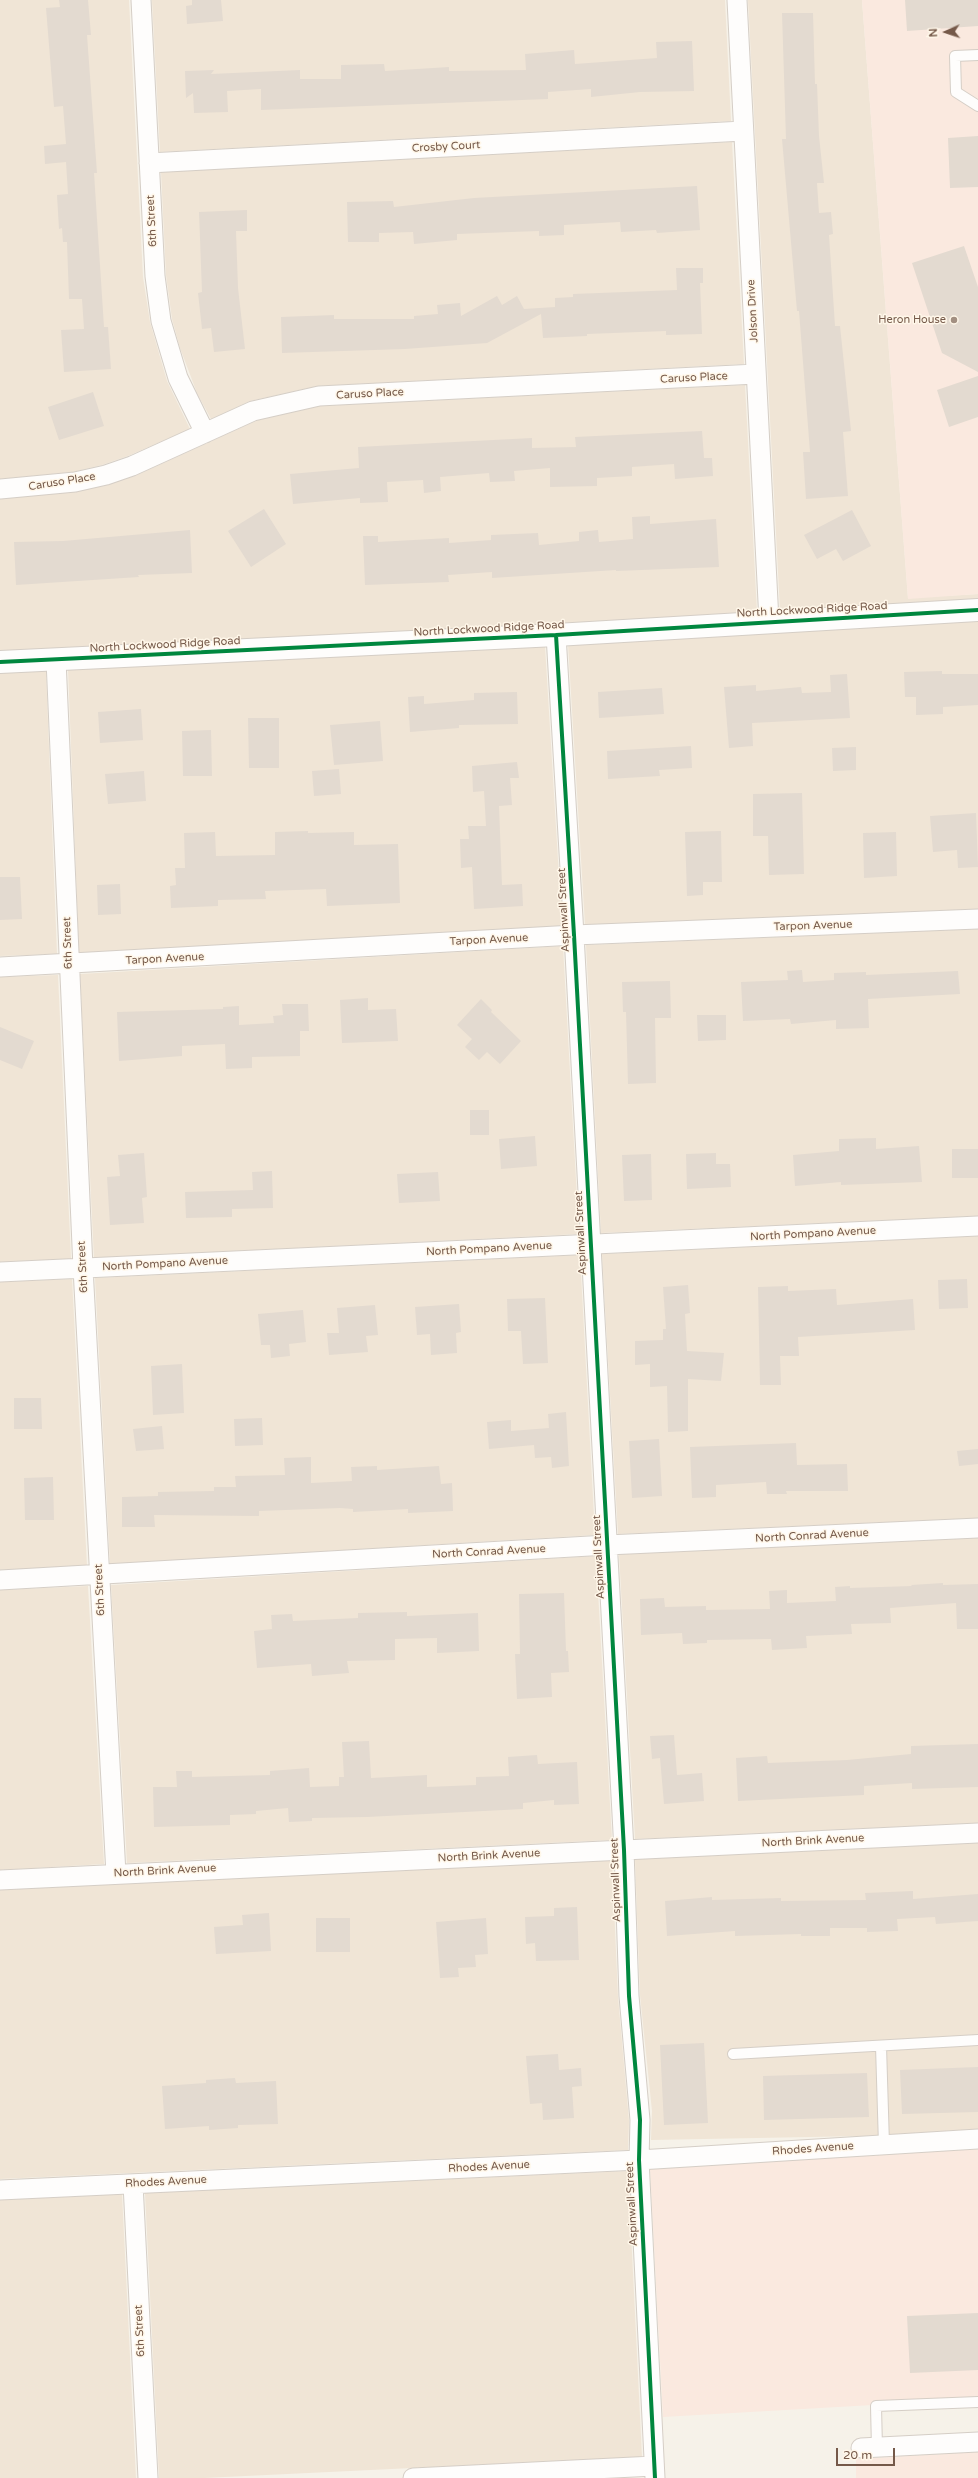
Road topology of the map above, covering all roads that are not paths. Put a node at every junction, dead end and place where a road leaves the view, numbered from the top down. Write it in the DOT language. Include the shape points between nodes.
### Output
graph roads {
  1 [pos="141,0"];
  2 [pos="737,0"];
  3 [pos="978,55"];
  4 [pos="978,106"];
  5 [pos="743,131"];
  6 [pos="149,163"];
  7 [pos="756,374"];
  8 [pos="205,433"];
  9 [pos="0,489"];
  10 [pos="978,610"];
  11 [pos="769,621"];
  12 [pos="556,635"];
  13 [pos="56,660"];
  14 [pos="0,662"];
  15 [pos="978,919"];
  16 [pos="574,935"];
  17 [pos="68,964"];
  18 [pos="0,967"];
  19 [pos="978,1226"];
  20 [pos="590,1244"];
  21 [pos="83,1268"];
  22 [pos="0,1272"];
  23 [pos="978,1528"];
  24 [pos="607,1545"];
  25 [pos="99,1575"];
  26 [pos="0,1580"];
  27 [pos="978,1833"];
  28 [pos="624,1850"];
  29 [pos="116,1874"];
  30 [pos="0,1880"];
  31 [pos="978,2040"];
  32 [pos="881,2046"];
  33 [pos="733,2054"];
  34 [pos="978,2139"];
  35 [pos="884,2145"];
  36 [pos="638,2160"];
  37 [pos="133,2184"];
  38 [pos="0,2190"];
  39 [pos="978,2402"];
  40 [pos="978,2442"];
  41 [pos="869,2448"];
  42 [pos="654,2472"];
  43 [pos="148,2478"];
  44 [pos="413,2478"];
  1 -- 6 [label="street, 6th Street"];
  2 -- 5 [label="street, Jolson Drive"];
  3 -- 4 [label="lane" via="955,56 956,92"];
  5 -- 6 [label="street, Crosby Court"];
  5 -- 7 [label="street, Jolson Drive"];
  6 -- 8 [label="street, 6th Street" via="155,276 161,321 178,378"];
  7 -- 8 [label="street, Caruso Place" via="319,396 253,411"];
  7 -- 11 [label="street, Jolson Drive"];
  8 -- 9 [label="street, Caruso Place" via="132,466 106,474 75,482"];
  10 -- 11 [label="street, North Lockwood Ridge Road"];
  11 -- 12 [label="street, North Lockwood Ridge Road"];
  12 -- 13 [label="street, North Lockwood Ridge Road"];
  12 -- 16 [label="street, Aspinwall Street"];
  13 -- 14 [label="street, North Lockwood Ridge Road"];
  13 -- 17 [label="street, 6th Street"];
  15 -- 16 [label="street, Tarpon Avenue"];
  16 -- 17 [label="street, Tarpon Avenue"];
  16 -- 20 [label="street, Aspinwall Street"];
  17 -- 18 [label="street, Tarpon Avenue"];
  17 -- 21 [label="street, 6th Street"];
  19 -- 20 [label="street, North Pompano Avenue"];
  20 -- 21 [label="street, North Pompano Avenue"];
  20 -- 24 [label="street, Aspinwall Street"];
  21 -- 22 [label="street, North Pompano Avenue"];
  21 -- 25 [label="street, 6th Street"];
  23 -- 24 [label="street, North Conrad Avenue"];
  24 -- 25 [label="street, North Conrad Avenue"];
  24 -- 28 [label="street, Aspinwall Street"];
  25 -- 26 [label="street, North Conrad Avenue"];
  25 -- 29 [label="street, 6th Street"];
  27 -- 28 [label="street, North Brink Avenue"];
  28 -- 29 [label="street, North Brink Avenue"];
  28 -- 36 [label="street, Aspinwall Street" via="629,1996 640,2120"];
  29 -- 30 [label="street, North Brink Avenue"];
  31 -- 32 [label="lane"];
  32 -- 33 [label="lane"];
  32 -- 35 [label="lane"];
  34 -- 35 [label="street, Rhodes Avenue"];
  35 -- 36 [label="street, Rhodes Avenue"];
  36 -- 37 [label="street, Rhodes Avenue"];
  36 -- 42 [label="street, Aspinwall Street"];
  37 -- 38 [label="street, Rhodes Avenue"];
  37 -- 43 [label="street, 6th Street"];
  39 -- 41 [label="lane" via="876,2406"];
  40 -- 41 [label="street"];
  42 -- 44 [label="street"];
}
